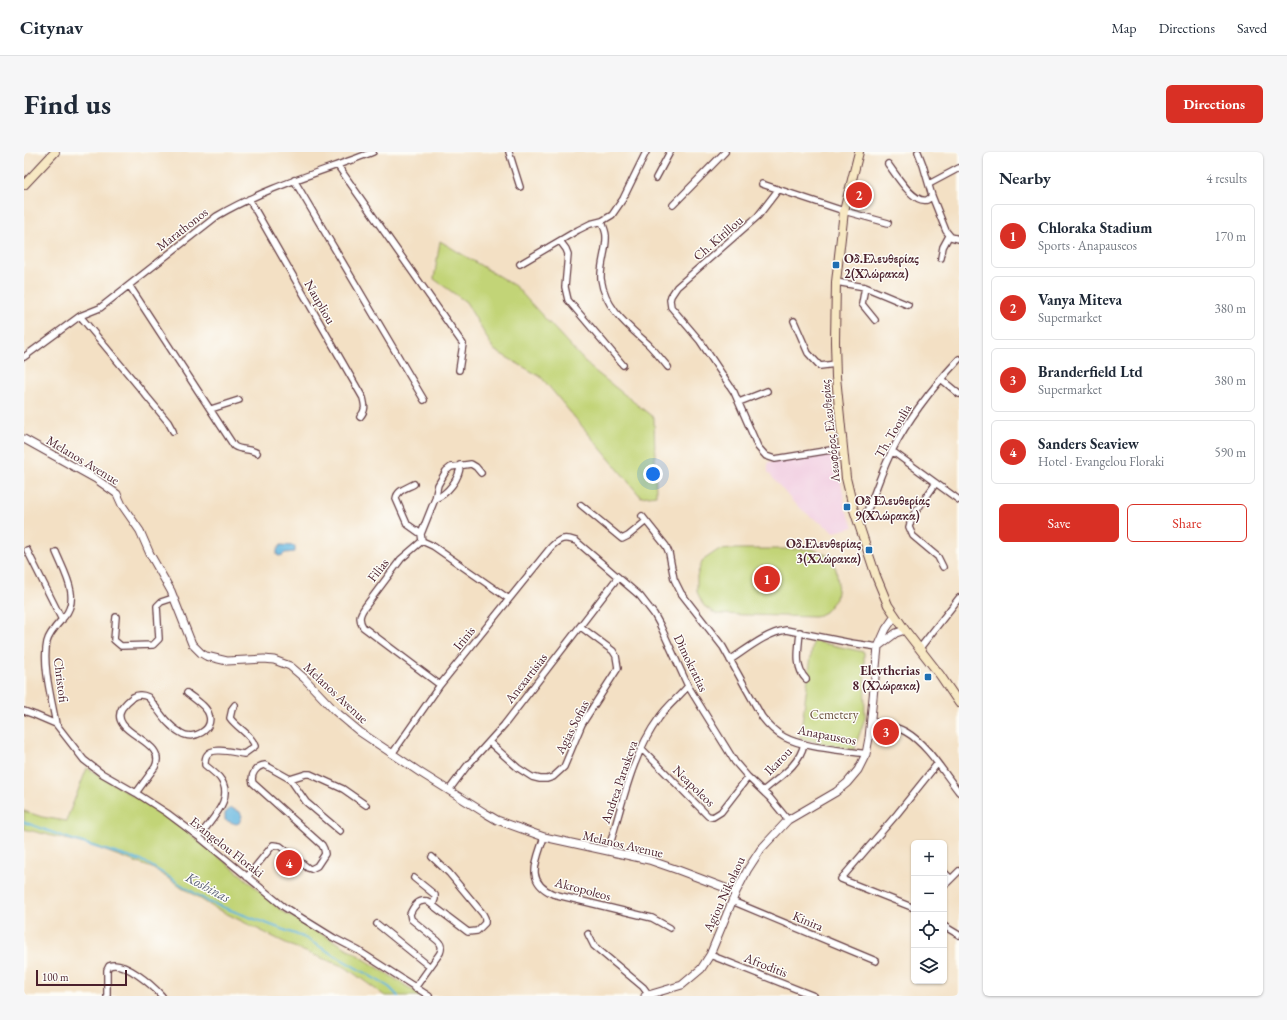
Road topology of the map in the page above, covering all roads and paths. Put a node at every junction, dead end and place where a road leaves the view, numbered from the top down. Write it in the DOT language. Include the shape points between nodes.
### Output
graph roads {
  1 [pos="55,152"];
  2 [pos="373,152"];
  3 [pos="509,152"];
  4 [pos="646,152"];
  5 [pos="670,152"];
  6 [pos="724,152"];
  7 [pos="859,152"];
  8 [pos="918,152"];
  9 [pos="888,164"];
  10 [pos="338,166"];
  11 [pos="959,168"];
  12 [pos="656,178"];
  13 [pos="294,180"];
  14 [pos="762,184"];
  15 [pos="929,184"];
  16 [pos="24,185"];
  17 [pos="520,187"];
  18 [pos="778,190"];
  19 [pos="932,196"];
  20 [pos="249,199"];
  21 [pos="673,205"];
  22 [pos="844,211"];
  23 [pos="602,221"];
  24 [pos="888,222"];
  25 [pos="949,236"];
  26 [pos="959,239"];
  27 [pos="560,241"];
  28 [pos="941,258"];
  29 [pos="520,264"];
  30 [pos="836,282"];
  31 [pos="129,285"];
  32 [pos="866,287"];
  33 [pos="908,305"];
  34 [pos="80,316"];
  35 [pos="875,320"];
  36 [pos="794,321"];
  37 [pos="24,357"];
  38 [pos="959,359"];
  39 [pos="836,364"];
  40 [pos="623,365"];
  41 [pos="668,367"];
  42 [pos="459,370"];
  43 [pos="941,379"];
  44 [pos="768,391"];
  45 [pos="959,394"];
  46 [pos="239,400"];
  47 [pos="424,400"];
  48 [pos="739,402"];
  49 [pos="211,409"];
  50 [pos="360,417"];
  51 [pos="173,431"];
  52 [pos="24,439"];
  53 [pos="843,448"];
  54 [pos="892,451"];
  55 [pos="257,453"];
  56 [pos="460,465"];
  57 [pos="481,473"];
  58 [pos="936,483"];
  59 [pos="414,484"];
  60 [pos="435,499"];
  61 [pos="959,500"];
  62 [pos="581,505"];
  63 [pos="858,521"];
  64 [pos="422,538"];
  65 [pos="558,541"];
  66 [pos="27,550"];
  67 [pos="56,552"];
  68 [pos="942,567"];
  69 [pos="618,577"];
  70 [pos="173,598"];
  71 [pos="959,598"];
  72 [pos="509,599"];
  73 [pos="895,616"];
  74 [pos="116,617"];
  75 [pos="62,620"];
  76 [pos="581,627"];
  77 [pos="905,630"];
  78 [pos="800,632"];
  79 [pos="878,647"];
  80 [pos="920,648"];
  81 [pos="730,660"];
  82 [pos="806,679"];
  83 [pos="440,685"];
  84 [pos="688,686"];
  85 [pos="187,693"];
  86 [pos="959,703"];
  87 [pos="235,705"];
  88 [pos="24,711"];
  89 [pos="871,721"];
  90 [pos="56,724"];
  91 [pos="489,742"];
  92 [pos="804,744"];
  93 [pos="641,748"];
  94 [pos="392,754"];
  95 [pos="866,754"];
  96 [pos="937,764"];
  97 [pos="748,778"];
  98 [pos="290,779"];
  99 [pos="449,790"];
  100 [pos="763,790"];
  101 [pos="959,792"];
  102 [pos="136,794"];
  103 [pos="366,805"];
  104 [pos="788,820"];
  105 [pos="340,831"];
  106 [pos="198,837"];
  107 [pos="544,837"];
  108 [pos="608,851"];
  109 [pos="432,857"];
  110 [pos="959,871"];
  111 [pos="947,875"];
  112 [pos="247,877"];
  113 [pos="414,878"];
  114 [pos="951,879"];
  115 [pos="947,883"];
  116 [pos="736,892"];
  117 [pos="732,901"];
  118 [pos="433,904"];
  119 [pos="911,907"];
  120 [pos="377,924"];
  121 [pos="670,928"];
  122 [pos="947,928"];
  123 [pos="588,934"];
  124 [pos="959,935"];
  125 [pos="710,955"];
  126 [pos="876,961"];
  127 [pos="430,967"];
  128 [pos="415,988"];
  129 [pos="107,996"];
  130 [pos="162,996"];
  131 [pos="429,996"];
  132 [pos="647,996"];
  133 [pos="814,996"];
  1 -- 16 [label="main road"];
  2 -- 10 [label="street, Marathonos"];
  3 -- 17 [label="street"];
  4 -- 23 [label="street" via="620,206"];
  5 -- 12 [label="street"];
  6 -- 21 [label="street"];
  7 -- 22 [label="main road, Λεωφόρος Ελευθερίας"];
  8 -- 15 [label="street"];
  9 -- 19 [label="street" via="908,191 920,199 927,200"];
  10 -- 13 [label="street, Marathonos"];
  10 -- 42 [label="street" via="463,344"];
  11 -- 15 [label="street"];
  13 -- 20 [label="street, Marathonos"];
  13 -- 47 [label="street"];
  14 -- 18 [label="street"];
  15 -- 19 [label="street"];
  18 -- 22 [label="street"];
  18 -- 48 [label="street, Ch. Kirillou" via="758,216 677,287 670,300 671,307 700,341"];
  19 -- 25 [label="street"];
  20 -- 31 [label="street, Marathonos" via="217,216"];
  20 -- 50 [label="street, Naupliou" via="363,398 366,407"];
  22 -- 24 [label="street"];
  22 -- 30 [label="main road, Λεωφόρος Ελευθερίας"];
  23 -- 27 [label="street" via="584,226"];
  23 -- 41 [label="street" via="606,236 601,278 606,299 630,330 653,349"];
  25 -- 26 [label="street"];
  25 -- 28 [label="street" via="943,246"];
  27 -- 29 [label="street"];
  27 -- 40 [label="street" via="568,254 565,287 568,300"];
  30 -- 32 [label="street"];
  30 -- 39 [label="main road, Λεωφόρος Ελευθερίας"];
  31 -- 34 [label="street, Marathonos" via="100,308"];
  31 -- 49 [label="street"];
  32 -- 33 [label="street"];
  32 -- 35 [label="street" via="862,304"];
  34 -- 37 [label="street, Marathonos"];
  34 -- 51 [label="street"];
  36 -- 39 [label="street" via="808,353 820,366"];
  38 -- 43 [label="street, Th. Tooulia"];
  39 -- 53 [label="main road, Λεωφόρος Ελευθερίας"];
  43 -- 45 [label="street"];
  43 -- 54 [label="street, Th. Tooulia"];
  44 -- 48 [label="street"];
  46 -- 49 [label="street"];
  48 -- 53 [label="street" via="758,447 770,458"];
  49 -- 55 [label="street" via="234,446"];
  52 -- 70 [label="street, Melanos Avenue" via="96,479 117,494 140,532"];
  53 -- 63 [label="main road, Λεωφόρος Ελευθερίας" via="846,478"];
  54 -- 58 [label="street"];
  54 -- 63 [label="street, Th. Tooulia" via="868,511"];
  56 -- 57 [label="street" via="473,465"];
  56 -- 60 [label="street" via="459,473 446,491"];
  56 -- 60 [label="street" via="451,467 443,474"];
  58 -- 61 [label="street"];
  58 -- 68 [label="street" via="912,517 909,527 913,536 938,556"];
  59 -- 64 [label="street" via="400,492 396,499 407,524"];
  60 -- 64 [label="street"];
  62 -- 81 [label="street, Anapauseos" via="622,539 644,518 666,546 674,579 681,593 714,634"];
  63 -- 73 [label="main road, Λεωφόρος Ελευθερίας" via="884,598"];
  64 -- 72 [label="street"];
  64 -- 83 [label="street, Filias" via="389,574 360,618 362,627"];
  65 -- 69 [label="street, Dimokratias" via="566,538 576,541"];
  65 -- 72 [label="street, Irinis"];
  66 -- 75 [label="street"];
  67 -- 75 [label="street, Christofi" via="71,590 72,604"];
  69 -- 76 [label="street, Anexartisias"];
  69 -- 84 [label="street, Dimokratias" via="640,596 654,614"];
  70 -- 74 [label="street" via="157,606 160,636 153,645 121,646 117,643 114,640"];
  70 -- 94 [label="street, Melanos Avenue" via="192,644 201,653 228,661 264,659 290,666 348,722"];
  71 -- 80 [label="street"];
  72 -- 83 [label="street, Irinis"];
  73 -- 77 [label="main road, Λεωφόρος Ελευθερίας"];
  73 -- 79 [label="street, Agiou Nikolaou"];
  75 -- 90 [label="street, Christofi" via="48,641 46,660"];
  76 -- 91 [label="street, Anexartisias"];
  76 -- 91 [label="street, Agias Sofias" via="613,651 618,668 582,724 564,767 547,779 536,778 518,768"];
  77 -- 79 [label="street" via="896,633"];
  77 -- 80 [label="main road, Λεωφόρος Ελευθερίας"];
  78 -- 79 [label="street"];
  78 -- 81 [label="street" via="786,630 771,634"];
  78 -- 82 [label="street" via="798,660 801,673"];
  79 -- 89 [label="street, Agiou Nikolaou"];
  80 -- 86 [label="main road, Λεωφόρος Ελευθερίας"];
  81 -- 92 [label="street, Anapauseos" via="765,721 785,737"];
  83 -- 94 [label="street, Irinis"];
  84 -- 93 [label="street, Andrea Paraskeva" via="662,714"];
  84 -- 97 [label="street, Dimokratias" via="735,762"];
  85 -- 102 [label="street" via="207,710 210,716 206,729 193,736 182,734 175,729 144,695 134,696 121,711 121,723 152,748 157,756 155,767"];
  87 -- 106 [label="street" via="230,718 253,740 255,746 244,754 219,750 206,756 205,764 220,778 226,796 222,806"];
  88 -- 90 [label="street"];
  89 -- 95 [label="street, Agiou Nikolaou"];
  89 -- 96 [label="street" via="899,729 912,736"];
  90 -- 102 [label="street, Evangelou Floraki" via="84,760"];
  91 -- 99 [label="street, Anexartisias"];
  92 -- 95 [label="street, Anapauseos"];
  92 -- 100 [label="street, Ikarou" via="800,756 793,765"];
  93 -- 97 [label="street, Neapoleos" via="708,816 713,817 721,812"];
  93 -- 108 [label="street, Andrea Paraskeva"];
  94 -- 99 [label="street, Melanos Avenue"];
  95 -- 104 [label="street, Agiou Nikolaou" via="858,770 847,783"];
  96 -- 101 [label="street"];
  96 -- 119 [label="street" via="898,814 841,879"];
  97 -- 100 [label="street, Dimokratias"];
  98 -- 103 [label="street" via="310,774"];
  98 -- 105 [label="street" via="302,798"];
  98 -- 112 [label="street" via="262,765 253,773 252,780 322,845 324,858 311,869 280,846 274,845"];
  99 -- 107 [label="street, Melanos Avenue" via="497,820"];
  100 -- 104 [label="street, Dimokratias"];
  102 -- 106 [label="street, Evangelou Floraki"];
  104 -- 116 [label="street, Agiou Nikolaou" via="756,855"];
  106 -- 112 [label="street, Evangelou Floraki"];
  107 -- 108 [label="street, Melanos Avenue"];
  107 -- 121 [label="street, Akropoleos" via="534,873 544,889 553,894 652,918"];
  108 -- 116 [label="street, Melanos Avenue" via="649,860"];
  109 -- 118 [label="street" via="450,873 485,918 485,923 477,931 468,932"];
  110 -- 114 [label="street"];
  111 -- 114 [label="street"];
  112 -- 128 [label="street, Evangelou Floraki" via="284,907 359,951"];
  113 -- 118 [label="street" via="435,895"];
  114 -- 115 [label="street"];
  116 -- 117 [label="street, Agiou Nikolaou"];
  117 -- 125 [label="street, Agiou Nikolaou"];
  117 -- 126 [label="street, Kinira"];
  118 -- 127 [label="street" via="422,900 410,914 411,919 442,946"];
  120 -- 127 [label="street"];
  122 -- 124 [label="street"];
  123 -- 132 [label="street" via="594,946 643,987"];
  125 -- 132 [label="street, Agiou Nikolaou" via="701,969 687,982"];
  125 -- 133 [label="street, Afroditis"];
  127 -- 128 [label="street"];
  128 -- 131 [label="street, Evangelou Floraki"];
  129 -- 130 [label="street" via="108,970 112,965 120,966 147,981"];
}
